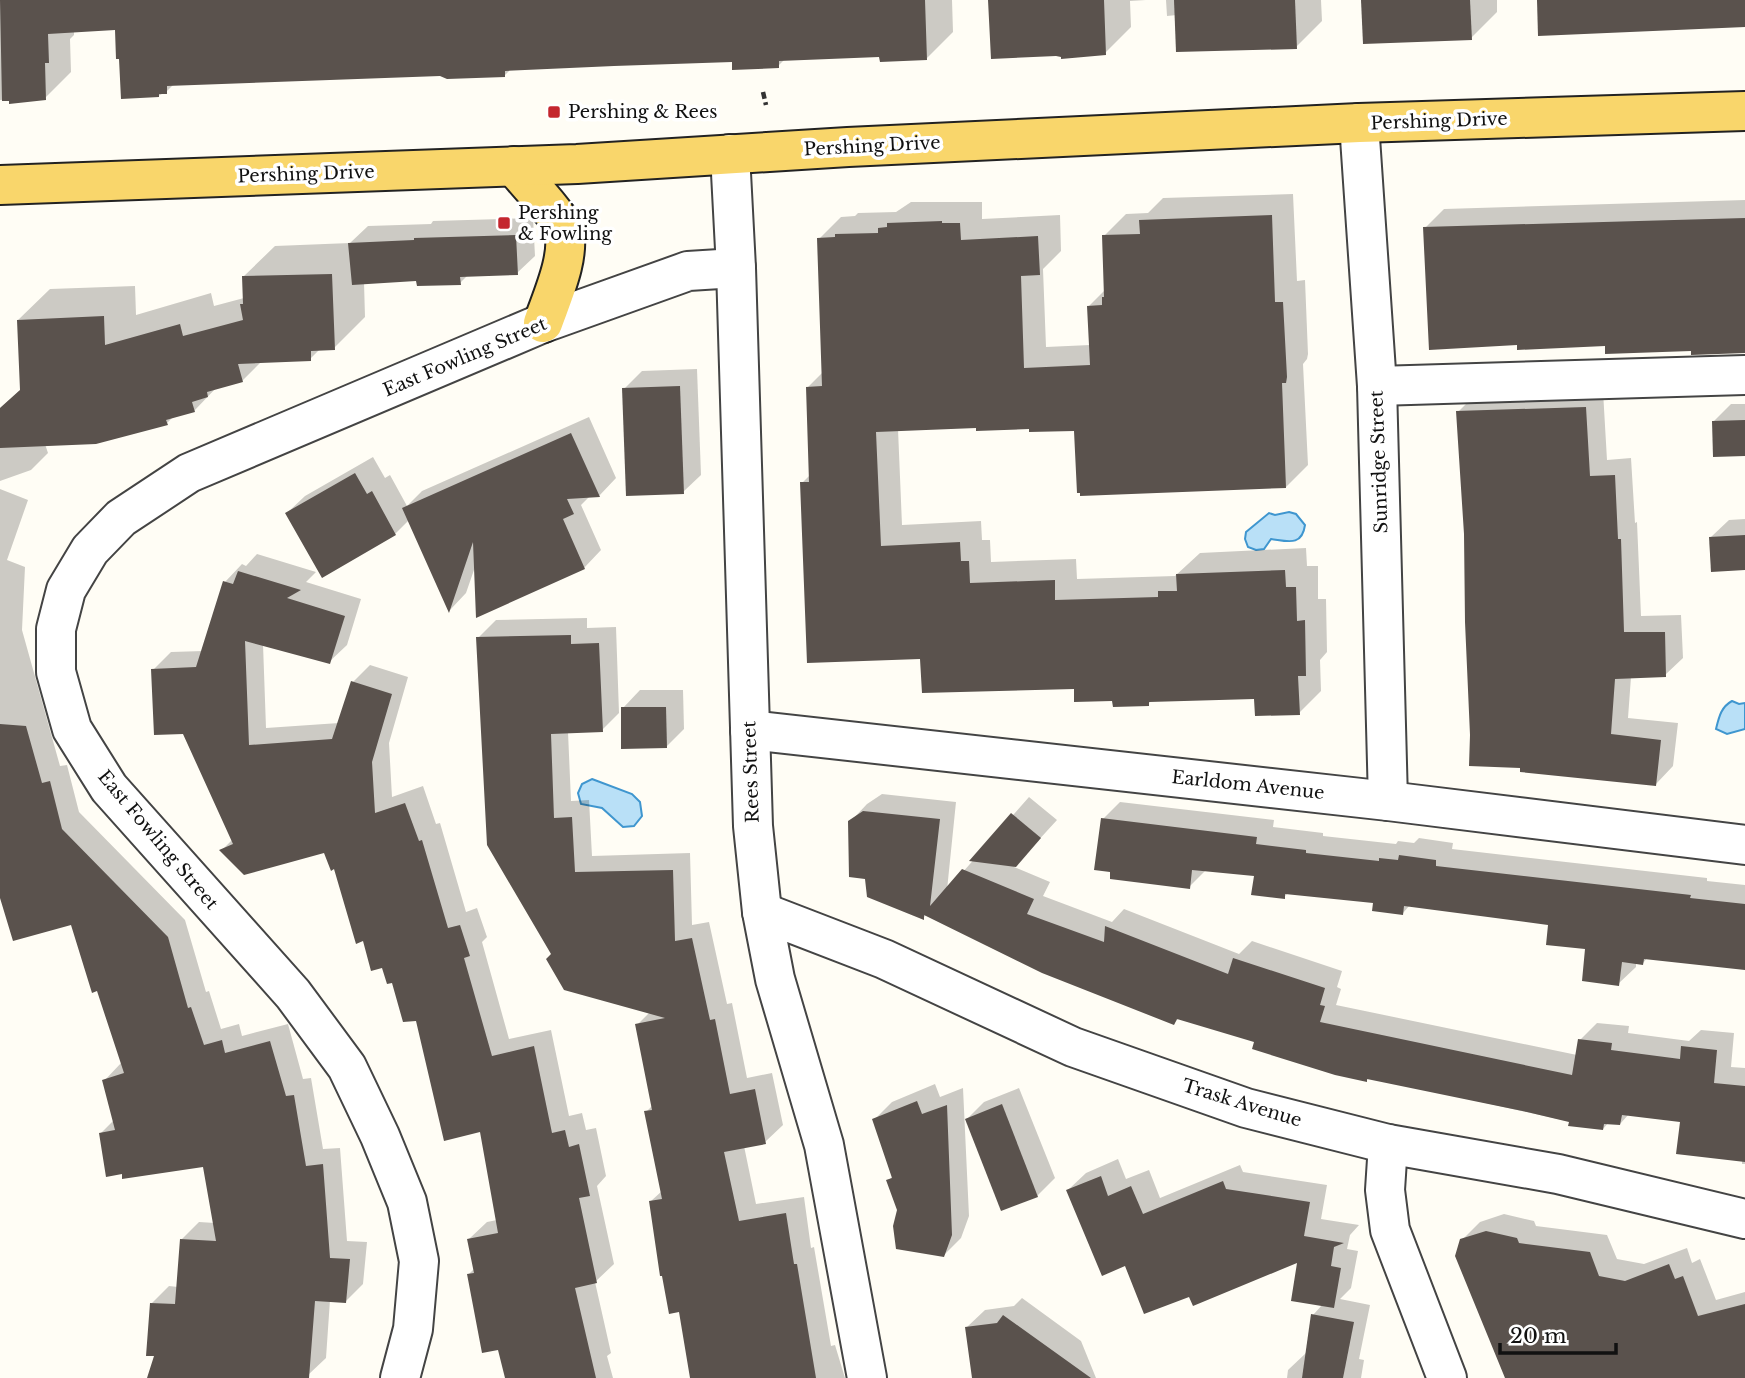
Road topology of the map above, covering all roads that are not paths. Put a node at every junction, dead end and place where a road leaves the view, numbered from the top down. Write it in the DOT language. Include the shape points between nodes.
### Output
graph roads {
  1 [pos="1745,111"];
  2 [pos="1359,123"];
  3 [pos="730,154"];
  4 [pos="514,166"];
  5 [pos="0,185"];
  6 [pos="736,268"];
  7 [pos="543,323"];
  8 [pos="1745,375"];
  9 [pos="1377,386"];
  10 [pos="750,730"];
  11 [pos="1388,801"];
  12 [pos="1745,845"];
  13 [pos="762,912"];
  14 [pos="1388,1144"];
  15 [pos="1745,1219"];
  16 [pos="400,1378"];
  17 [pos="867,1378"];
  18 [pos="1447,1378"];
  1 -- 2 [label="main road, Pershing Drive"];
  2 -- 3 [label="main road, Pershing Drive"];
  2 -- 9 [label="street, Sunridge Street"];
  3 -- 4 [label="main road, Pershing Drive"];
  3 -- 6 [label="street, Rees Street"];
  4 -- 5 [label="main road, Pershing Drive"];
  4 -- 7 [label="main road" via="562,225 565,252"];
  6 -- 7 [label="street, East Fowling Street" via="688,271"];
  6 -- 10 [label="street, Rees Street"];
  7 -- 16 [label="street, East Fowling Street" via="189,473 121,518 90,550 66,590 57,629 57,672 72,729 109,788 293,994 347,1067 380,1136 407,1202 419,1261 413,1329"];
  8 -- 9 [label="street"];
  9 -- 11 [label="street, Sunridge Street"];
  10 -- 11 [label="street, Earldom Avenue"];
  10 -- 13 [label="street, Rees Street"];
  11 -- 12 [label="street, Earldom Avenue"];
  13 -- 14 [label="street, Trask Avenue" via="884,959 1073,1047 1246,1108"];
  13 -- 17 [label="street, Rees Street" via="775,979 824,1145"];
  14 -- 15 [label="street, Trask Avenue" via="1558,1174"];
  14 -- 18 [label="street" via="1385,1190 1390,1230"];
}
